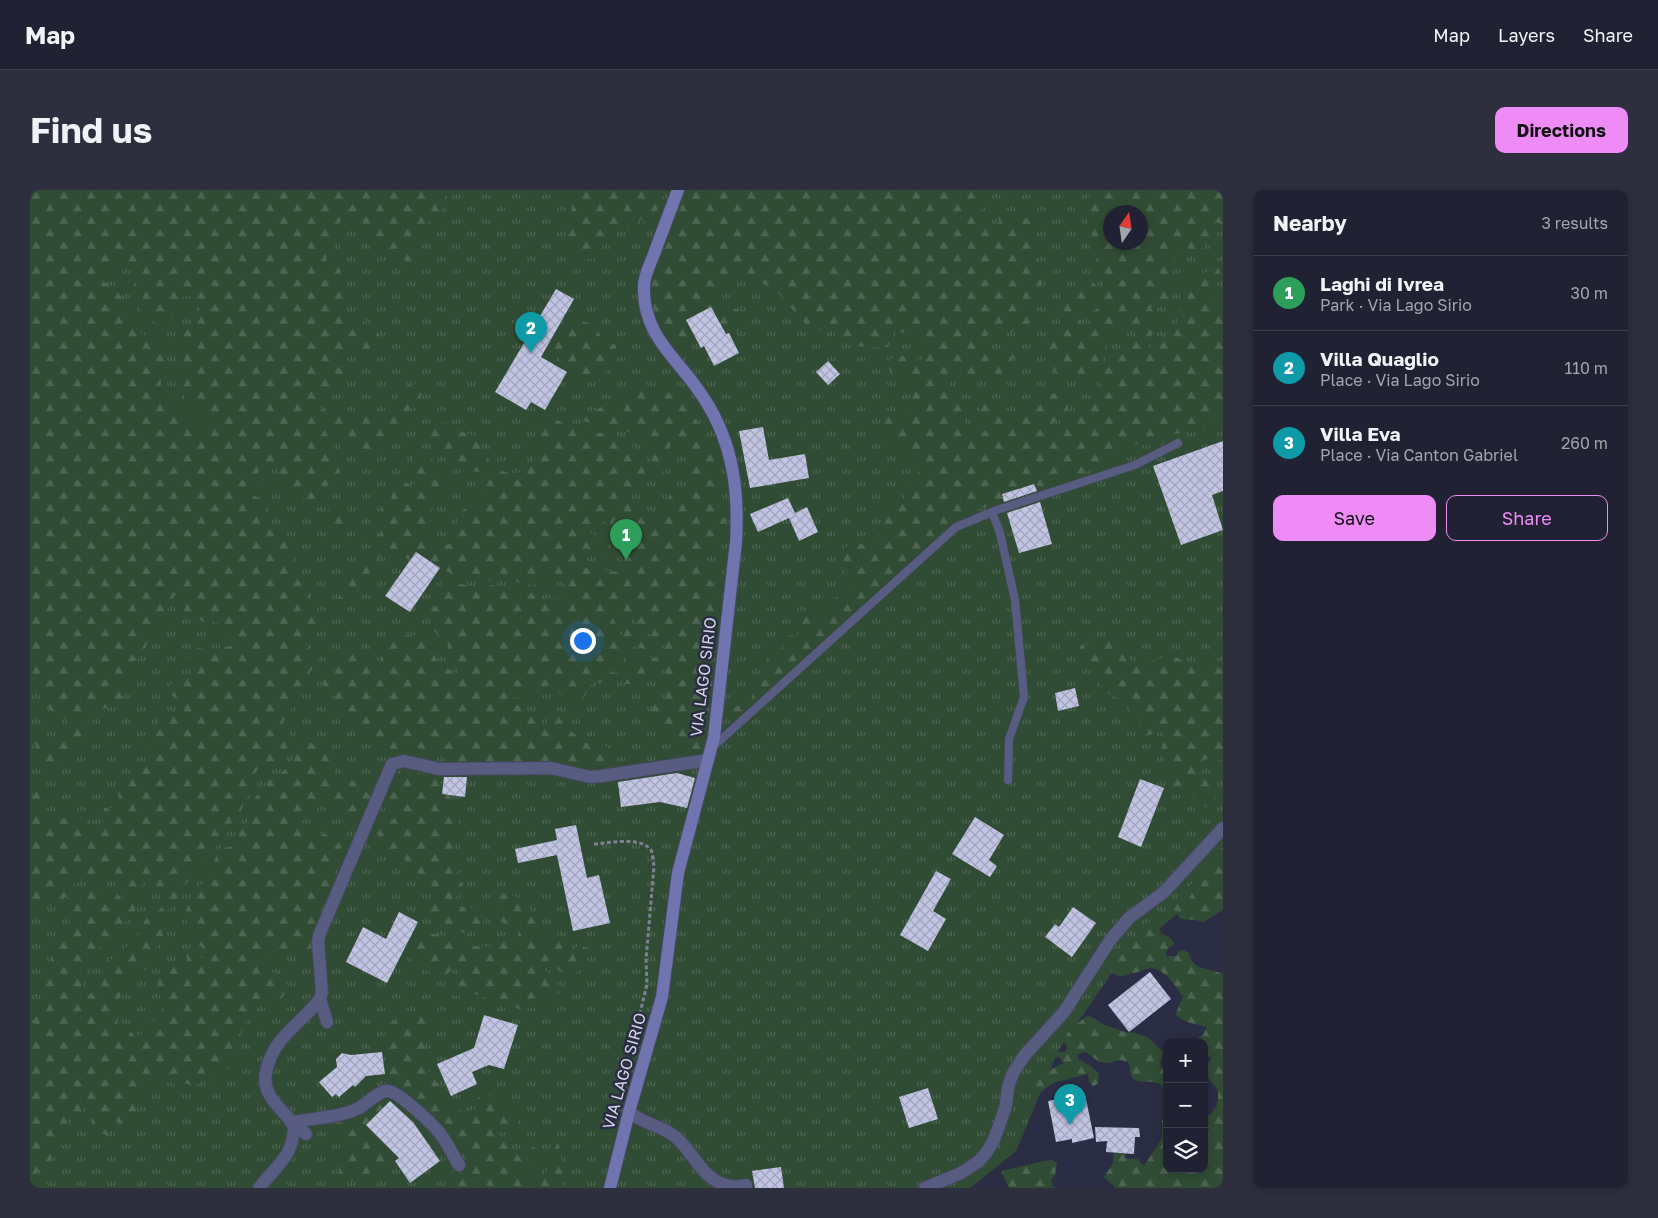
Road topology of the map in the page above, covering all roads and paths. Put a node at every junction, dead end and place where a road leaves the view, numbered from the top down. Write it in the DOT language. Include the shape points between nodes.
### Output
graph roads {
  1 [pos="678,190"];
  2 [pos="1178,443"];
  3 [pos="992,512"];
  4 [pos="714,741"];
  5 [pos="708,760"];
  6 [pos="1008,780"];
  7 [pos="1223,828"];
  8 [pos="594,844"];
  9 [pos="320,999"];
  10 [pos="639,1018"];
  11 [pos="327,1022"];
  12 [pos="629,1112"];
  13 [pos="291,1122"];
  14 [pos="306,1134"];
  15 [pos="459,1165"];
  16 [pos="746,1185"];
  17 [pos="259,1188"];
  18 [pos="610,1188"];
  19 [pos="925,1188"];
  1 -- 4 [label="main road, VIA LAGO SIRIO" via="644,284 646,312 651,327 705,400 718,423 732,464 736,533"];
  2 -- 3 [label="lane" via="1135,465"];
  3 -- 4 [label="lane" via="956,527"];
  3 -- 6 [label="lane" via="1015,600 1024,697 1009,739"];
  4 -- 5 [label="main road, VIA LAGO SIRIO"];
  5 -- 9 [label="street" via="590,777 551,768 439,769 410,762 392,764 365,839 320,933"];
  5 -- 12 [label="main road, VIA LAGO SIRIO" via="678,873 662,997"];
  7 -- 19 [label="street" via="1164,892 1123,925 1064,1012 1024,1056 1008,1087 1006,1105 994,1142 986,1153 960,1173"];
  8 -- 10 [label="path" via="637,841 652,852 654,866 646,984"];
  9 -- 11 [label="street"];
  9 -- 13 [label="street" via="278,1042 266,1074 268,1091 274,1103"];
  12 -- 16 [label="street" via="637,1119 671,1133 682,1142 704,1173 730,1186"];
  12 -- 18 [label="main road, VIA LAGO SIRIO"];
  13 -- 14 [label="street"];
  13 -- 15 [label="street" via="346,1113 388,1091 397,1094 440,1133"];
  13 -- 17 [label="street" via="294,1129 288,1151"];
}
